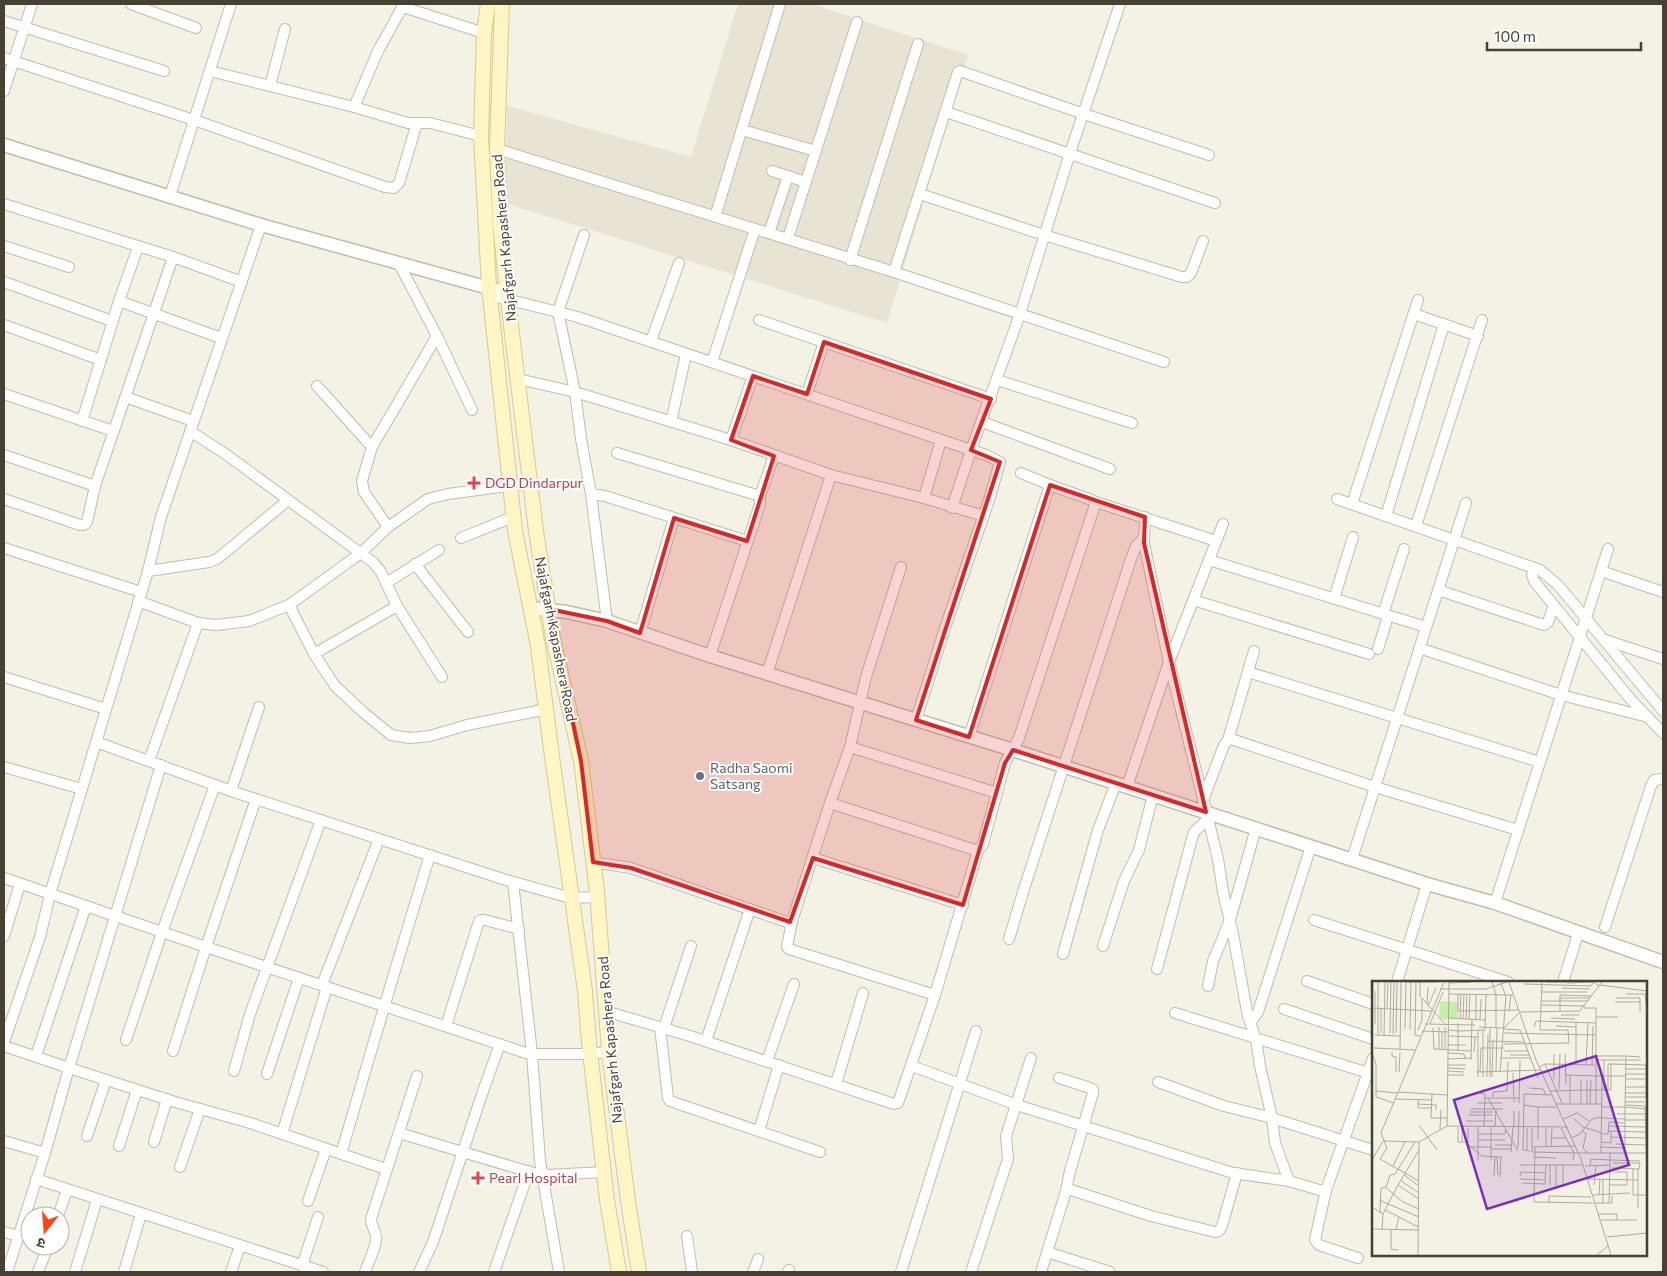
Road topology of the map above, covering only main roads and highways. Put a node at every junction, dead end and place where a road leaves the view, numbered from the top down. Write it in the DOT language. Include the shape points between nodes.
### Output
graph roads {
  1 [pos="488,4"];
  2 [pos="502,4"];
  3 [pos="482,106"];
  4 [pos="498,108"];
  5 [pos="619,1272"];
  6 [pos="639,1272"];
  1 -- 3 [label="main road, Najafgarh Kapashera Road"];
  2 -- 4 [label="main road, Najafgarh Kapashera Road"];
  3 -- 4 [label="main road"];
  3 -- 5 [label="main road, Najafgarh Kapashera Road" via="489,291 514,531 532,608 547,709"];
  4 -- 6 [label="main road, Najafgarh Kapashera Road" via="500,223 507,296 536,531 553,638 582,761 609,1052"];
}
